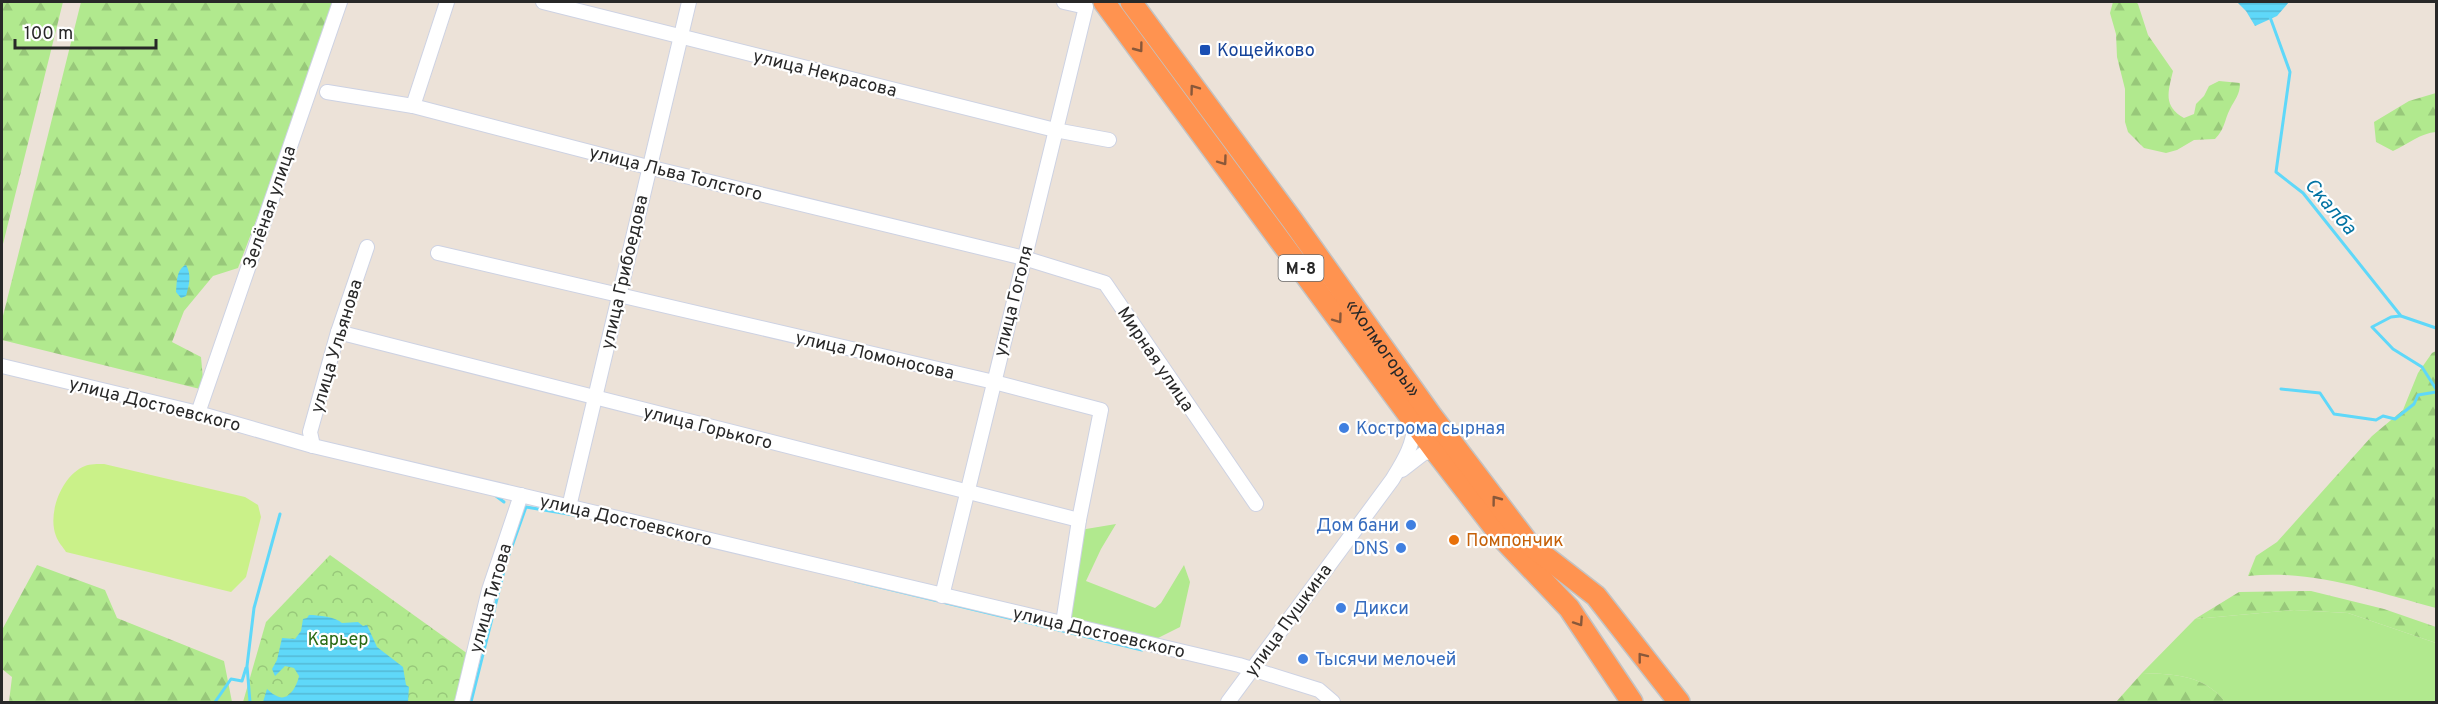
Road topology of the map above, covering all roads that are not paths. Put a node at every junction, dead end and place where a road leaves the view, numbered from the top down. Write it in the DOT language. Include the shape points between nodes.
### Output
graph roads {
  1 [pos="340,2"];
  2 [pos="447,2"];
  3 [pos="543,2"];
  4 [pos="689,2"];
  5 [pos="1064,2"];
  6 [pos="1131,2"];
  7 [pos="1095,4"];
  8 [pos="681,37"];
  9 [pos="327,93"];
  10 [pos="412,106"];
  11 [pos="1055,130"];
  12 [pos="1109,140"];
  13 [pos="648,167"];
  14 [pos="367,247"];
  15 [pos="438,253"];
  16 [pos="1024,258"];
  17 [pos="620,295"];
  18 [pos="338,333"];
  19 [pos="2,366"];
  20 [pos="994,382"];
  21 [pos="594,398"];
  22 [pos="198,413"];
  23 [pos="1414,422"];
  24 [pos="313,446"];
  25 [pos="1436,452"];
  26 [pos="1392,480"];
  27 [pos="966,491"];
  28 [pos="521,495"];
  29 [pos="1256,504"];
  30 [pos="569,507"];
  31 [pos="1079,520"];
  32 [pos="942,596"];
  33 [pos="1063,623"];
  34 [pos="1253,669"];
  35 [pos="462,702"];
  36 [pos="1228,702"];
  37 [pos="1333,702"];
  38 [pos="1632,702"];
  39 [pos="1678,702"];
  1 -- 22 [label="street, Зелёная улица"];
  2 -- 10 [label="street"];
  3 -- 8 [label="street, улица Некрасова"];
  4 -- 8 [label="street, улица Грибоедова"];
  5 -- 7 [label="street"];
  39 -- 6 [label="highway, «Холмогоры» / М-8, one-way" via="1596,596 1529,544"];
  7 -- 11 [label="street, улица Гоголя"];
  7 -- 23 [label="highway, «Холмогоры» / М-8, one-way"];
  8 -- 11 [label="street, улица Некрасова"];
  8 -- 13 [label="street, улица Грибоедова"];
  9 -- 10 [label="street, улица Льва Толстого"];
  10 -- 13 [label="street, улица Льва Толстого"];
  11 -- 12 [label="street, улица Некрасова"];
  11 -- 16 [label="street, улица Гоголя"];
  13 -- 16 [label="street, улица Льва Толстого"];
  13 -- 17 [label="street, улица Грибоедова"];
  14 -- 18 [label="street, улица Ульянова"];
  15 -- 17 [label="street, улица Ломоносова"];
  16 -- 20 [label="street, улица Гоголя"];
  16 -- 29 [label="street, Мирная улица" via="1105,283"];
  17 -- 20 [label="street, улица Ломоносова"];
  17 -- 21 [label="street, улица Грибоедова"];
  18 -- 21 [label="street, улица Горького"];
  18 -- 24 [label="street, улица Ульянова" via="310,432"];
  19 -- 22 [label="street, улица Достоевского"];
  20 -- 27 [label="street, улица Гоголя"];
  20 -- 31 [label="street, улица Ломоносова" via="1101,410"];
  21 -- 27 [label="street, улица Горького"];
  21 -- 30 [label="street, улица Грибоедова"];
  22 -- 24 [label="street, улица Достоевского"];
  23 -- 25 [label="highway, «Холмогоры» / М-8"];
  23 -- 26 [label="street" via="1407,455"];
  24 -- 28 [label="street, улица Достоевского"];
  25 -- 26 [label="street" via="1424,453 1411,461"];
  25 -- 38 [label="highway, «Холмогоры» / М-8, one-way" via="1504,540 1569,608"];
  26 -- 34 [label="street, улица Пушкина"];
  27 -- 31 [label="street, улица Горького"];
  27 -- 32 [label="street, улица Гоголя"];
  28 -- 30 [label="street, улица Достоевского"];
  28 -- 35 [label="street, улица Титова" via="489,590"];
  30 -- 32 [label="street, улица Достоевского"];
  31 -- 33 [label="street, улица Ломоносова"];
  32 -- 33 [label="street, улица Достоевского"];
  33 -- 34 [label="street, улица Достоевского"];
  34 -- 36 [label="street, улица Пушкина"];
  34 -- 37 [label="street, улица Достоевского" via="1319,690"];
}
